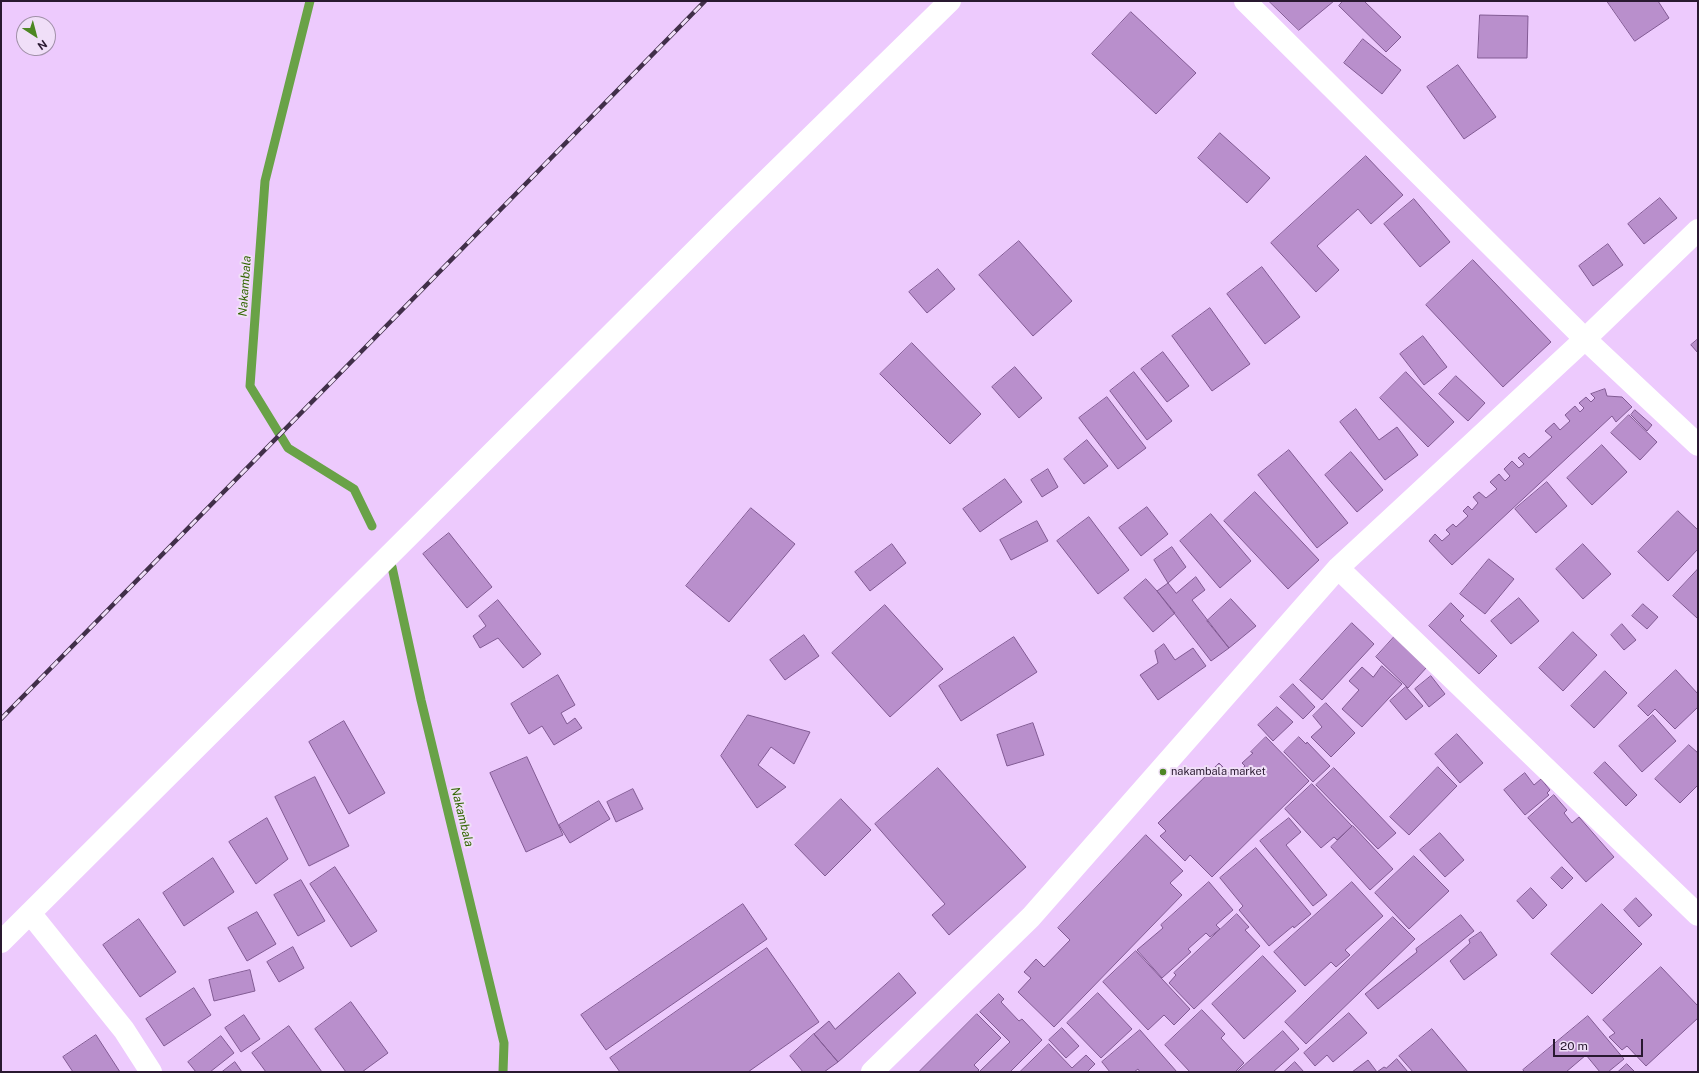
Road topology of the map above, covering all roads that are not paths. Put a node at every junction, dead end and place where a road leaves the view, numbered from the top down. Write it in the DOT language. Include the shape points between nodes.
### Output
graph roads {
  1 [pos="950,1"];
  2 [pos="1245,1"];
  3 [pos="1698,230"];
  4 [pos="1585,339"];
  5 [pos="1698,445"];
  6 [pos="1338,568"];
  7 [pos="30,913"];
  8 [pos="1698,915"];
  9 [pos="1,942"];
  10 [pos="151,1072"];
  11 [pos="872,1072"];
  1 -- 7 [label="street"];
  2 -- 4 [label="street"];
  3 -- 4 [label="street"];
  4 -- 5 [label="street"];
  4 -- 6 [label="street"];
  6 -- 8 [label="street"];
  6 -- 11 [label="street" via="1031,916"];
  7 -- 9 [label="street"];
  7 -- 10 [label="street" via="124,1030"];
}
